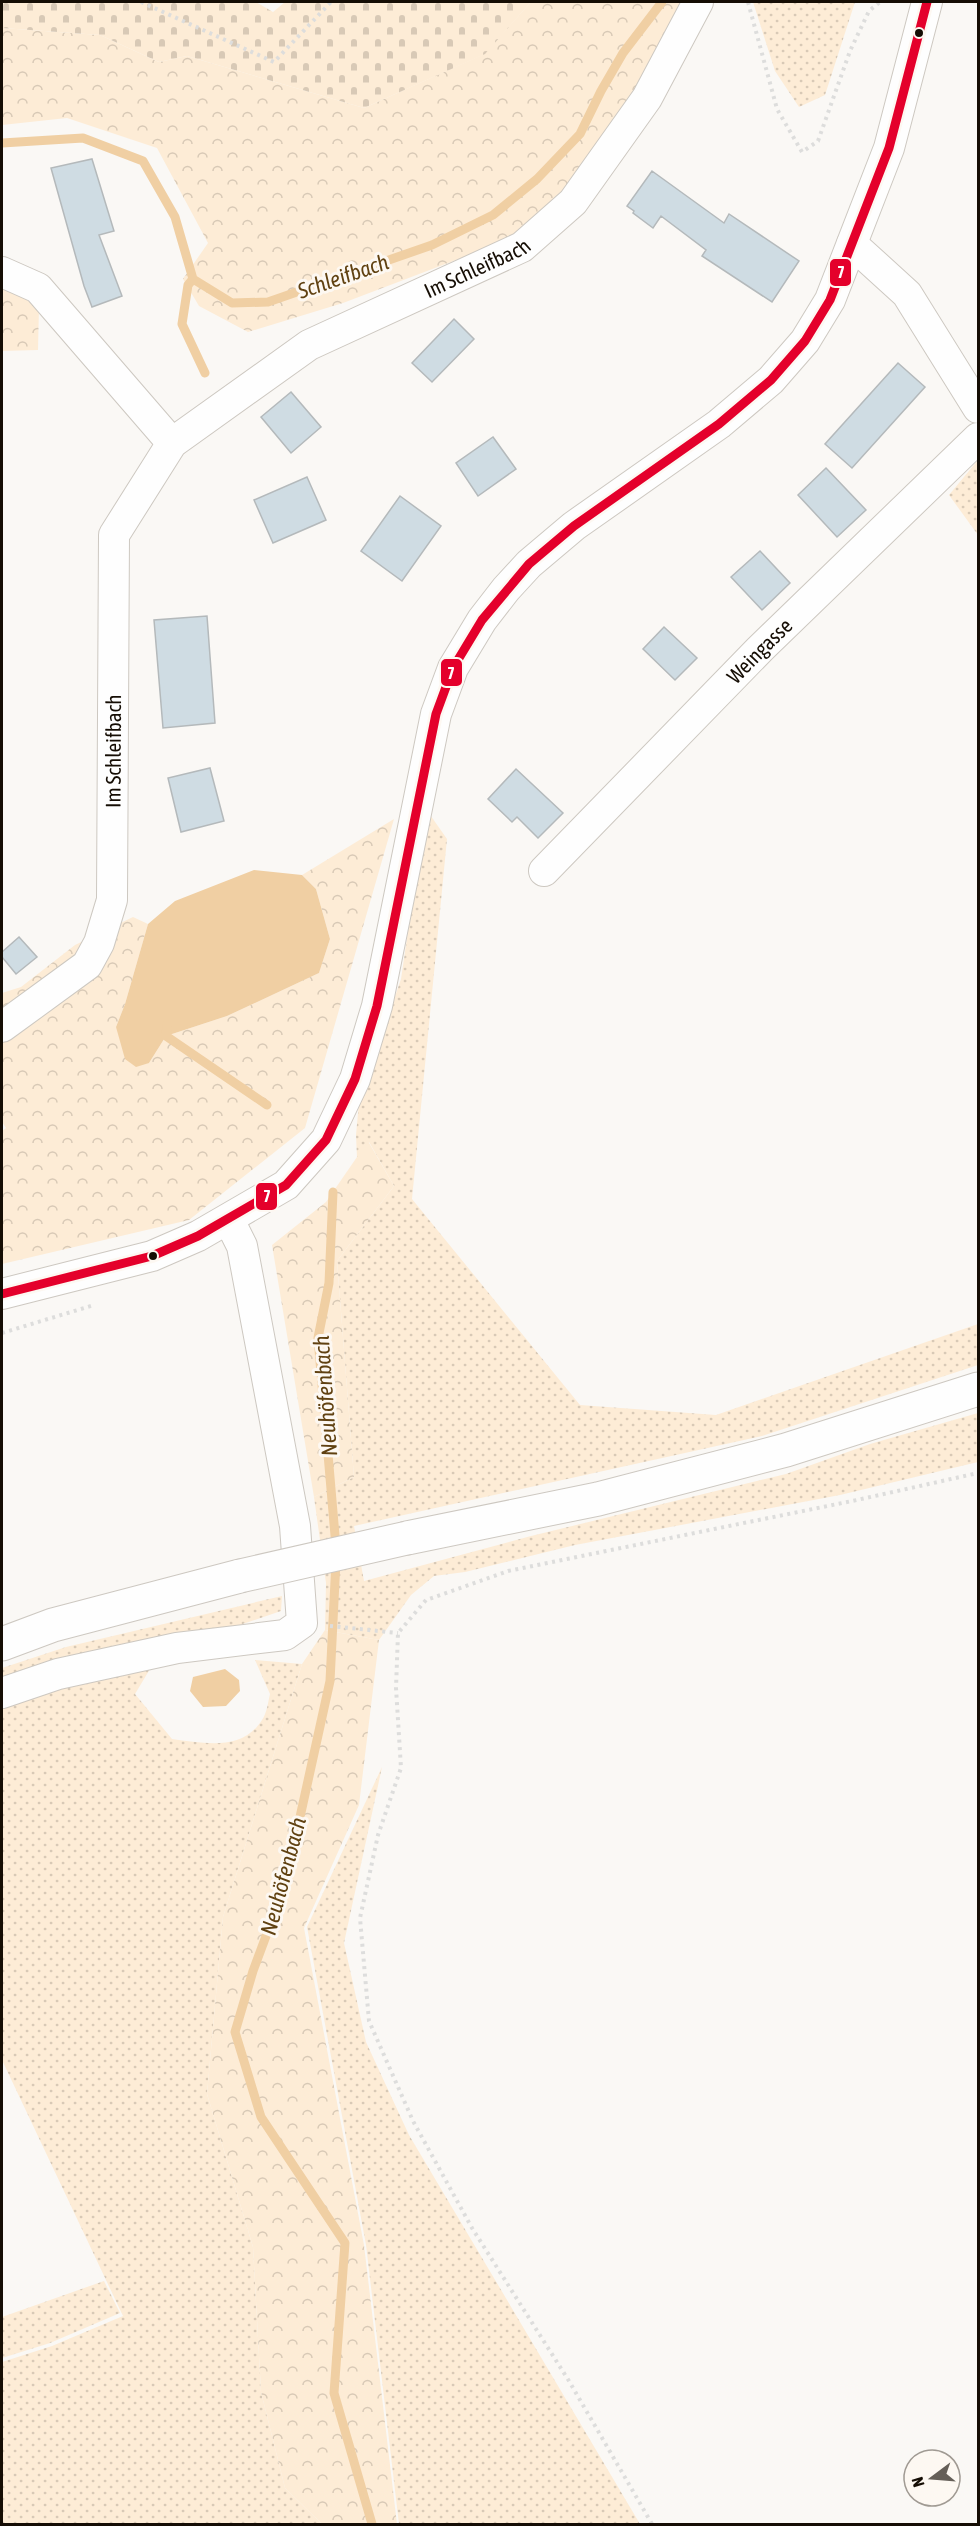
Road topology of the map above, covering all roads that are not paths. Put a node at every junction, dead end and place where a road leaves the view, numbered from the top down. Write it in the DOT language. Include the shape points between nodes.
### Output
graph roads {
  1 [pos="699,2"];
  2 [pos="927,2"];
  3 [pos="852,244"];
  4 [pos="2,272"];
  5 [pos="978,408"];
  6 [pos="978,438"];
  7 [pos="172,443"];
  8 [pos="544,871"];
  9 [pos="2,1027"];
  10 [pos="229,1220"];
  11 [pos="2,1294"];
  12 [pos="978,1389"];
  13 [pos="2,1644"];
  14 [pos="2,1693"];
  1 -- 7 [label="street, Im Schleifbach" via="647,98 573,202 522,247 309,345"];
  2 -- 3 [label="street" via="889,148"];
  3 -- 5 [label="street" via="907,294"];
  3 -- 10 [label="street" via="830,300 805,341 771,380 719,424 574,526 529,564 482,620 453,668 436,714 377,1006 355,1079 326,1140 286,1185"];
  4 -- 7 [label="street" via="38,288"];
  6 -- 8 [label="street, Weingasse" via="760,649"];
  7 -- 9 [label="street, Im Schleifbach" via="114,535 109,911 87,965"];
  10 -- 11 [label="street" via="152,1256"];
  10 -- 14 [label="street" via="242,1246 295,1526 302,1623 285,1635 177,1648 58,1674"];
  12 -- 13 [label="main road, bridge" via="753,1459 598,1499 240,1576 53,1625"];
}
